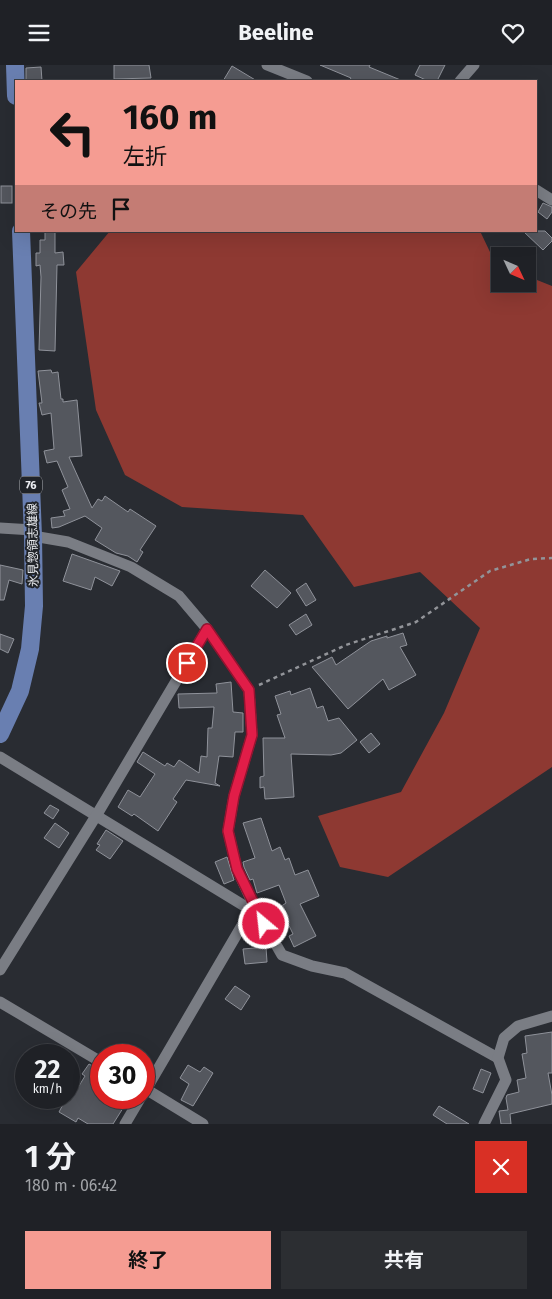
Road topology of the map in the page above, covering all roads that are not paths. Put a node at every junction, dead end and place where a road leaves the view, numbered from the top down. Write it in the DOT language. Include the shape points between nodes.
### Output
graph roads {
  1 [pos="15,65"];
  2 [pos="267,65"];
  3 [pos="474,65"];
  4 [pos="16,80"];
  5 [pos="304,80"];
  6 [pos="461,80"];
  7 [pos="537,191"];
  8 [pos="552,200"];
  9 [pos="21,232"];
  10 [pos="0,528"];
  11 [pos="33,533"];
  12 [pos="207,629"];
  13 [pos="0,734"];
  14 [pos="0,757"];
  15 [pos="96,816"];
  16 [pos="253,909"];
  17 [pos="0,970"];
  18 [pos="0,1002"];
  19 [pos="552,1016"];
  20 [pos="90,1056"];
  21 [pos="498,1058"];
  22 [pos="155,1074"];
  23 [pos="155,1098"];
  24 [pos="134,1109"];
  25 [pos="125,1124"];
  26 [pos="203,1124"];
  27 [pos="484,1124"];
  1 -- 4 [label="main road"];
  2 -- 5 [label="street"];
  3 -- 6 [label="street"];
  7 -- 8 [label="street"];
  9 -- 11 [label="main road, 氷見惣領志雄線 / 76"];
  10 -- 11 [label="street"];
  11 -- 12 [label="street" via="68,542 131,567 178,596"];
  11 -- 13 [label="main road, 氷見惣領志雄線 / 76" via="34,606 30,649 20,691"];
  12 -- 15 [label="street"];
  12 -- 16 [label="street" via="249,690 252,735 234,796 228,831 237,869"];
  14 -- 15 [label="street"];
  15 -- 16 [label="street"];
  15 -- 17 [label="street"];
  16 -- 21 [label="street" via="282,955 345,973"];
  16 -- 22 [label="street"];
  18 -- 20 [label="street"];
  19 -- 21 [label="street" via="518,1026 504,1038"];
  21 -- 27 [label="street" via="506,1080"];
  23 -- 26 [label="street"];
  24 -- 25 [label="street"];
}
